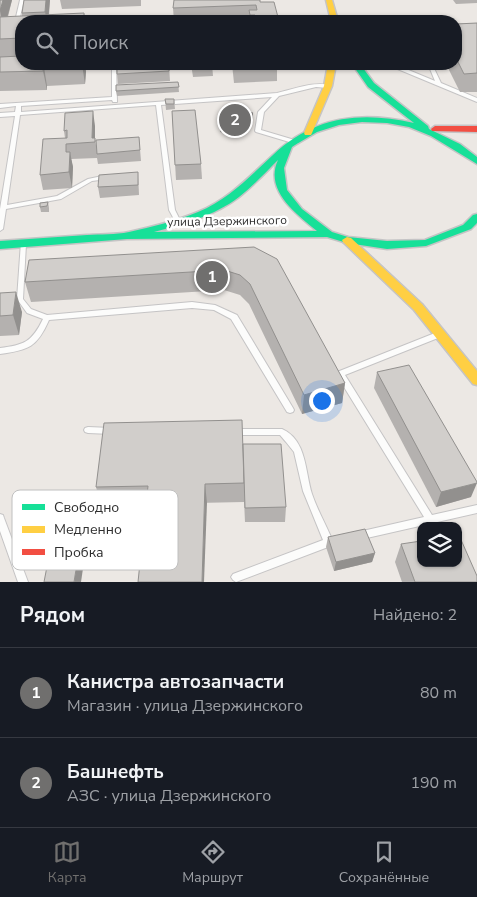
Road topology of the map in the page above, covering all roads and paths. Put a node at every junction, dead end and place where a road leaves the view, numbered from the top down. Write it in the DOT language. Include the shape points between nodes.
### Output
graph roads {
  1 [pos="22,0"];
  2 [pos="329,0"];
  3 [pos="18,15"];
  4 [pos="334,15"];
  5 [pos="114,70"];
  6 [pos="331,70"];
  7 [pos="360,70"];
  8 [pos="404,70"];
  9 [pos="433,70"];
  10 [pos="440,85"];
  11 [pos="328,86"];
  12 [pos="277,95"];
  13 [pos="115,98"];
  14 [pos="477,100"];
  15 [pos="158,104"];
  16 [pos="19,105"];
  17 [pos="0,106"];
  18 [pos="115,107"];
  19 [pos="18,114"];
  20 [pos="0,115"];
  21 [pos="427,128"];
  22 [pos="477,129"];
  23 [pos="308,133"];
  24 [pos="292,145"];
  25 [pos="477,161"];
  26 [pos="119,176"];
  27 [pos="4,207"];
  28 [pos="477,217"];
  29 [pos="178,222"];
  30 [pos="0,229"];
  31 [pos="328,234"];
  32 [pos="126,236"];
  33 [pos="347,240"];
  34 [pos="23,244"];
  35 [pos="0,245"];
  36 [pos="47,318"];
  37 [pos="440,334"];
  38 [pos="0,351"];
  39 [pos="477,380"];
  40 [pos="290,410"];
  41 [pos="88,430"];
  42 [pos="117,431"];
  43 [pos="223,432"];
  44 [pos="477,509"];
  45 [pos="0,518"];
  46 [pos="430,519"];
  47 [pos="328,542"];
  48 [pos="12,551"];
  49 [pos="19,570"];
  50 [pos="236,577"];
  51 [pos="23,582"];
  1 -- 3 [label="lane"];
  2 -- 4 [label="main road"];
  5 -- 13 [label="lane"];
  6 -- 11 [label="main road"];
  7 -- 21 [label="main road" via="371,85"];
  8 -- 10 [label="lane"];
  9 -- 10 [label="lane"];
  10 -- 14 [label="lane"];
  11 -- 12 [label="lane" via="316,85"];
  11 -- 23 [label="main road"];
  12 -- 15 [label="lane"];
  12 -- 24 [label="lane" via="261,112 258,131"];
  13 -- 16 [label="lane"];
  13 -- 18 [label="lane"];
  15 -- 18 [label="lane"];
  15 -- 29 [label="lane" via="172,210"];
  16 -- 17 [label="lane"];
  16 -- 19 [label="lane"];
  18 -- 19 [label="lane"];
  19 -- 20 [label="lane"];
  19 -- 27 [label="lane"];
  21 -- 22 [label="main road"];
  21 -- 23 [label="main road" via="368,119 336,123"];
  21 -- 25 [label="main road" via="462,146"];
  23 -- 24 [label="main road, улица Дзержинского"];
  24 -- 29 [label="main road, улица Дзержинского" via="225,203"];
  24 -- 31 [label="main road" via="279,168 282,190 298,211"];
  26 -- 27 [label="lane" via="90,180 59,198"];
  27 -- 30 [label="lane"];
  28 -- 33 [label="main road" via="467,227 426,242 387,245"];
  29 -- 32 [label="main road, улица Дзержинского"];
  31 -- 32 [label="main road, улица Дзержинского"];
  31 -- 33 [label="main road"];
  32 -- 34 [label="main road, улица Дзержинского"];
  33 -- 37 [label="main road" via="418,307"];
  34 -- 35 [label="main road, улица Дзержинского"];
  34 -- 36 [label="lane" via="20,299 29,311"];
  36 -- 38 [label="lane" via="39,337 22,349"];
  36 -- 40 [label="lane" via="192,305 215,308 234,317"];
  37 -- 39 [label="main road"];
  37 -- 46 [label="lane" via="340,374"];
  41 -- 42 [label="lane"];
  43 -- 47 [label="lane" via="282,432 294,442 301,456 304,483"];
  44 -- 46 [label="lane"];
  45 -- 48 [label="lane"];
  46 -- 47 [label="lane"];
  47 -- 50 [label="lane"];
  49 -- 51 [label="lane"];
}
